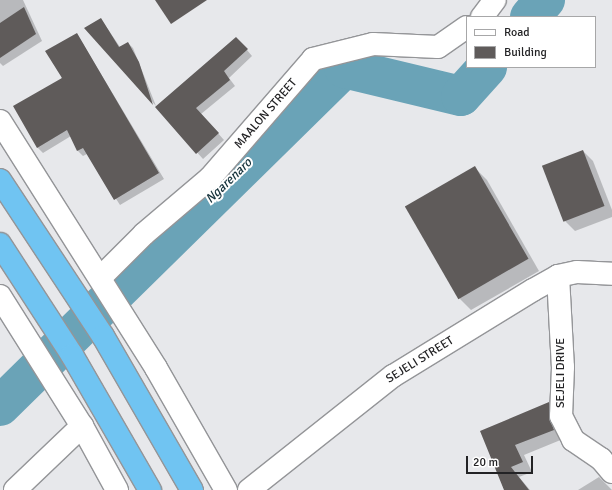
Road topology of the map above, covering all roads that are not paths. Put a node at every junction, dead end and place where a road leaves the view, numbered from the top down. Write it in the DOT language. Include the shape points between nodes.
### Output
graph roads {
  1 [pos="495,0"];
  2 [pos="483,16"];
  3 [pos="466,28"];
  4 [pos="0,121"];
  5 [pos="0,180"];
  6 [pos="0,244"];
  7 [pos="612,274"];
  8 [pos="558,276"];
  9 [pos="100,278"];
  10 [pos="0,296"];
  11 [pos="82,426"];
  12 [pos="612,472"];
  13 [pos="15,490"];
  14 [pos="117,490"];
  15 [pos="150,490"];
  16 [pos="192,490"];
  17 [pos="226,490"];
  18 [pos="249,490"];
  1 -- 2 [label="street"];
  3 -- 9 [label="street, MAALON STREET" via="438,47 372,44 313,59 210,178 144,234"];
  4 -- 9 [label="street"];
  5 -- 16 [label="highway" via="103,336"];
  6 -- 15 [label="highway" via="72,355"];
  7 -- 8 [label="street, SEJELI STREET" via="577,272"];
  8 -- 12 [label="street, SEJELI DRIVE" via="563,367 561,416 573,440 601,459"];
  8 -- 18 [label="street, SEJELI STREET" via="393,376"];
  9 -- 17 [label="street" via="156,368"];
  10 -- 11 [label="street"];
  11 -- 13 [label="street"];
  11 -- 14 [label="street"];
}
